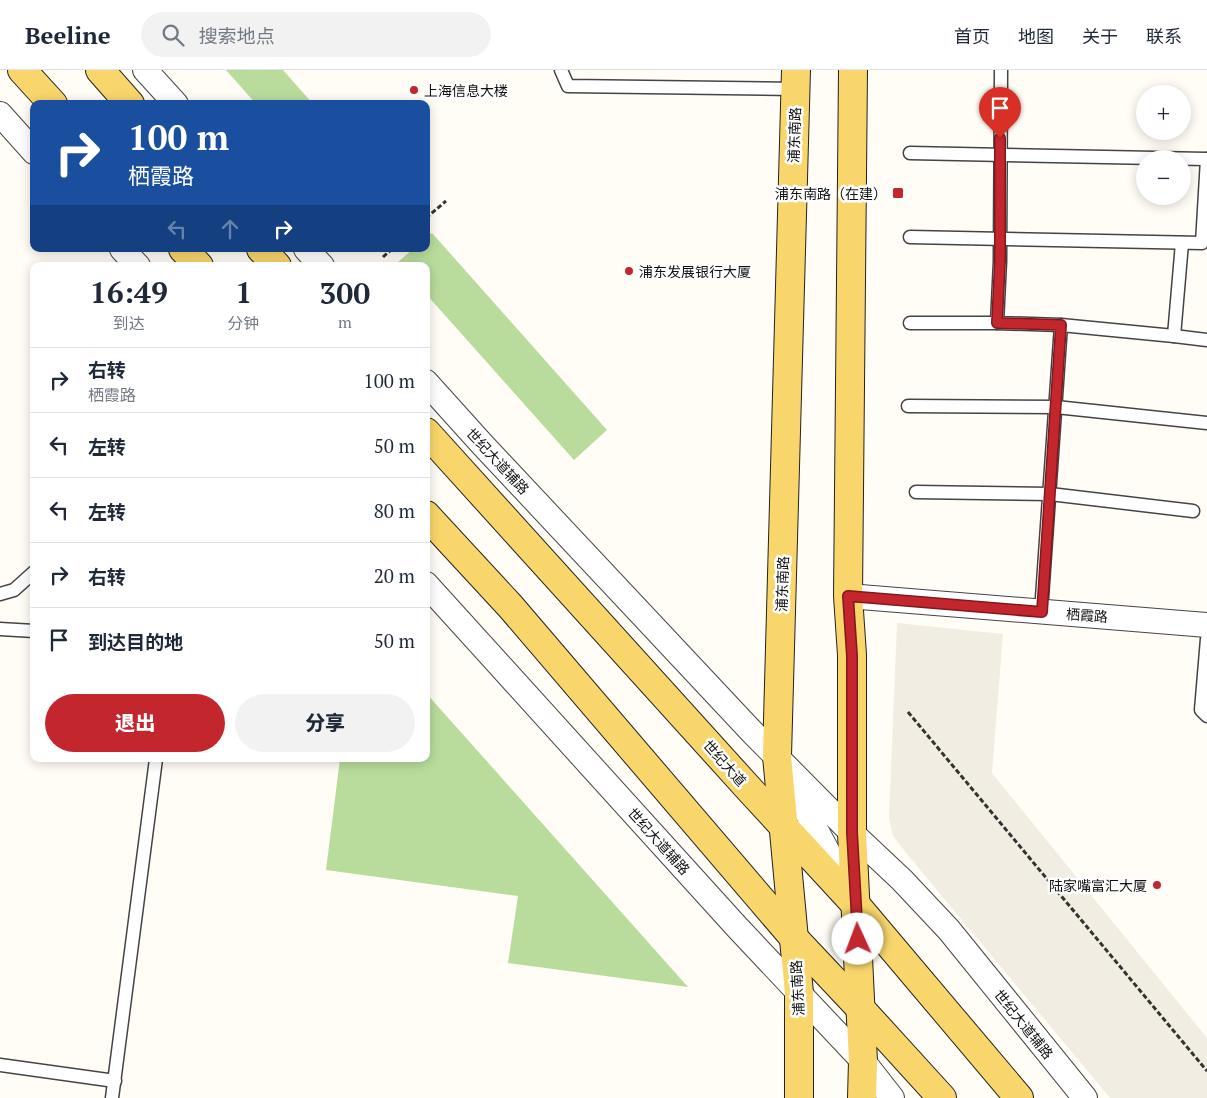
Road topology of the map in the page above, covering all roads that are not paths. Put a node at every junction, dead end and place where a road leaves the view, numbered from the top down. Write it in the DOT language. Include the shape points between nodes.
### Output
graph roads {
  1 [pos="22,70"];
  2 [pos="100,70"];
  3 [pos="145,70"];
  4 [pos="561,70"];
  5 [pos="853,70"];
  6 [pos="1001,70"];
  7 [pos="795,80"];
  8 [pos="49,100"];
  9 [pos="126,100"];
  10 [pos="172,100"];
  11 [pos="0,114"];
  12 [pos="30,148"];
  13 [pos="910,153"];
  14 [pos="1000,155"];
  15 [pos="1206,159"];
  16 [pos="910,237"];
  17 [pos="1000,240"];
  18 [pos="1182,243"];
  19 [pos="125,252"];
  20 [pos="186,252"];
  21 [pos="264,252"];
  22 [pos="309,252"];
  23 [pos="134,262"];
  24 [pos="195,262"];
  25 [pos="273,262"];
  26 [pos="318,262"];
  27 [pos="910,323"];
  28 [pos="997,323"];
  29 [pos="1061,325"];
  30 [pos="1174,336"];
  31 [pos="1207,340"];
  32 [pos="430,386"];
  33 [pos="908,406"];
  34 [pos="1056,407"];
  35 [pos="1207,423"];
  36 [pos="430,436"];
  37 [pos="916,492"];
  38 [pos="1050,494"];
  39 [pos="1193,511"];
  40 [pos="430,519"];
  41 [pos="30,576"];
  42 [pos="430,588"];
  43 [pos="0,594"];
  44 [pos="848,596"];
  45 [pos="1042,612"];
  46 [pos="1207,625"];
  47 [pos="0,629"];
  48 [pos="30,631"];
  49 [pos="1207,639"];
  50 [pos="1207,716"];
  51 [pos="777,756"];
  52 [pos="156,762"];
  53 [pos="783,827"];
  54 [pos="852,832"];
  55 [pos="856,905"];
  56 [pos="794,938"];
  57 [pos="799,993"];
  58 [pos="860,1008"];
  59 [pos="863,1061"];
  60 [pos="0,1065"];
  61 [pos="115,1081"];
  62 [pos="112,1098"];
  63 [pos="799,1098"];
  64 [pos="862,1098"];
  65 [pos="892,1098"];
  66 [pos="942,1098"];
  67 [pos="1019,1098"];
  68 [pos="1085,1098"];
  1 -- 8 [label="main road"];
  2 -- 9 [label="main road"];
  3 -- 10 [label="street"];
  4 -- 7 [label="lane" via="568,86"];
  5 -- 44 [label="main road"];
  6 -- 14 [label="lane"];
  7 -- 51 [label="main road, 浦东南路"];
  11 -- 12 [label="street"];
  13 -- 14 [label="lane"];
  14 -- 15 [label="lane"];
  14 -- 17 [label="lane"];
  15 -- 18 [label="lane" via="1202,243"];
  16 -- 17 [label="lane"];
  17 -- 18 [label="lane"];
  17 -- 28 [label="lane"];
  18 -- 30 [label="lane"];
  19 -- 23 [label="street"];
  20 -- 24 [label="main road"];
  21 -- 25 [label="main road"];
  22 -- 26 [label="street"];
  27 -- 28 [label="lane"];
  28 -- 29 [label="lane"];
  29 -- 30 [label="lane"];
  29 -- 34 [label="lane"];
  30 -- 31 [label="lane"];
  32 -- 51 [label="street, 世纪大道辅路"];
  33 -- 34 [label="lane"];
  34 -- 35 [label="lane"];
  34 -- 38 [label="lane"];
  36 -- 53 [label="main road, 世纪大道"];
  37 -- 38 [label="lane"];
  38 -- 39 [label="lane"];
  38 -- 45 [label="lane"];
  40 -- 56 [label="main road" via="511,607"];
  41 -- 43 [label="lane" via="14,590"];
  42 -- 57 [label="street, 世纪大道辅路"];
  44 -- 45 [label="street, 栖霞路"];
  44 -- 54 [label="main road" via="852,656"];
  45 -- 46 [label="street, 栖霞路"];
  47 -- 48 [label="lane"];
  49 -- 50 [label="lane" via="1202,710"];
  51 -- 53 [label="main road, 浦东南路"];
  51 -- 54 [label="street, 世纪大道辅路"];
  51 -- 55 [label="street, 世纪大道辅路"];
  52 -- 61 [label="lane"];
  53 -- 55 [label="main road, 世纪大道"];
  53 -- 56 [label="main road, 浦东南路"];
  54 -- 55 [label="main road"];
  54 -- 68 [label="street, 世纪大道辅路" via="948,930"];
  55 -- 58 [label="main road"];
  55 -- 67 [label="main road, 世纪大道"];
  56 -- 57 [label="main road, 浦东南路"];
  56 -- 58 [label="main road"];
  57 -- 59 [label="street, 世纪大道辅路"];
  57 -- 63 [label="main road, 浦东南路"];
  58 -- 59 [label="main road"];
  58 -- 66 [label="main road"];
  59 -- 64 [label="main road"];
  59 -- 65 [label="street, 世纪大道辅路"];
  60 -- 61 [label="lane"];
  61 -- 62 [label="lane"];
}
